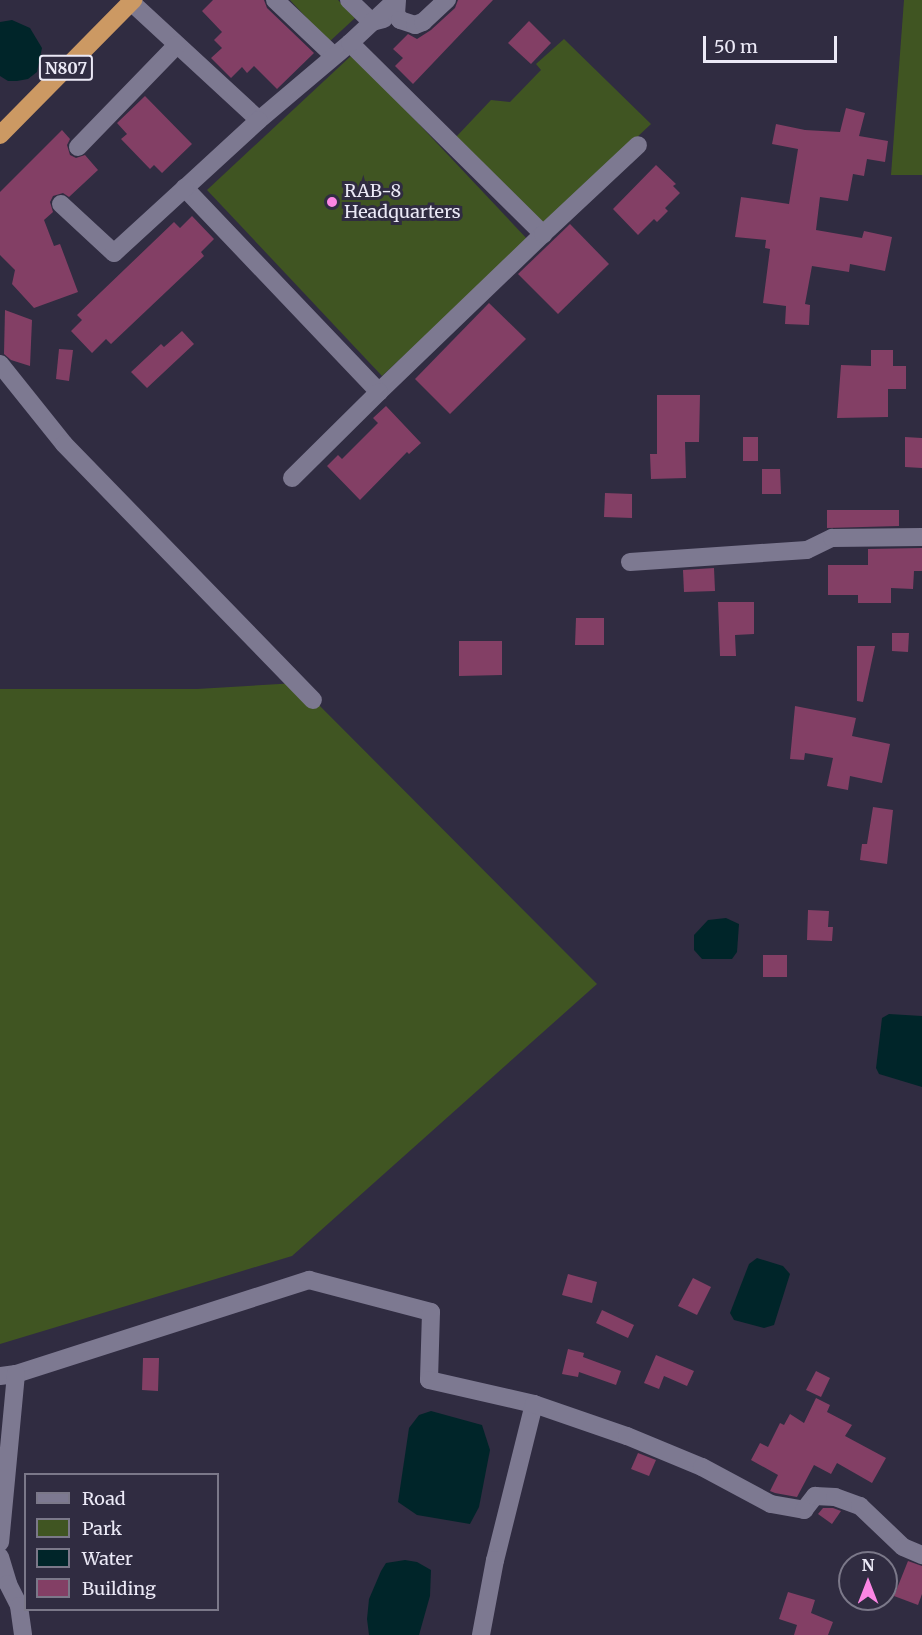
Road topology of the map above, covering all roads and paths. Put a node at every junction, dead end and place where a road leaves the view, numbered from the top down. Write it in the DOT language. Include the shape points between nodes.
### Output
graph roads {
  1 [pos="274,0"];
  2 [pos="349,0"];
  3 [pos="397,0"];
  4 [pos="447,0"];
  5 [pos="132,1"];
  6 [pos="400,20"];
  7 [pos="372,22"];
  8 [pos="350,43"];
  9 [pos="177,45"];
  10 [pos="333,56"];
  11 [pos="259,120"];
  12 [pos="0,135"];
  13 [pos="638,145"];
  14 [pos="78,147"];
  15 [pos="186,189"];
  16 [pos="61,204"];
  17 [pos="543,234"];
  18 [pos="0,364"];
  19 [pos="379,392"];
  20 [pos="292,478"];
  21 [pos="922,537"];
  22 [pos="630,562"];
  23 [pos="313,700"];
  24 [pos="8,1375"];
  25 [pos="534,1404"];
  26 [pos="0,1542"];
  27 [pos="922,1555"];
  28 [pos="0,1557"];
  29 [pos="22,1635"];
  30 [pos="481,1635"];
  1 -- 10 [label="street"];
  2 -- 7 [label="street"];
  3 -- 6 [label="street" via="396,14"];
  3 -- 7 [label="street"];
  4 -- 6 [label="street" via="423,22 415,25"];
  5 -- 9 [label="street"];
  5 -- 12 [label="highway, N807"];
  6 -- 7 [label="street"];
  7 -- 8 [label="street"];
  8 -- 10 [label="street"];
  8 -- 17 [label="street"];
  9 -- 11 [label="street"];
  9 -- 14 [label="street"];
  10 -- 11 [label="street"];
  11 -- 15 [label="street"];
  13 -- 17 [label="street"];
  15 -- 16 [label="street" via="114,253"];
  15 -- 19 [label="street"];
  17 -- 19 [label="street"];
  18 -- 23 [label="street" via="64,444"];
  19 -- 20 [label="street"];
  21 -- 22 [label="street" via="832,538 807,550"];
  24 -- 25 [label="street" via="309,1280 431,1312 429,1380"];
  24 -- 26 [label="street"];
  25 -- 27 [label="street" via="702,1467 771,1504 804,1510 815,1497 835,1497 860,1506 903,1547"];
  25 -- 30 [label="street" via="495,1560"];
  28 -- 29 [label="street" via="19,1606"];
}
